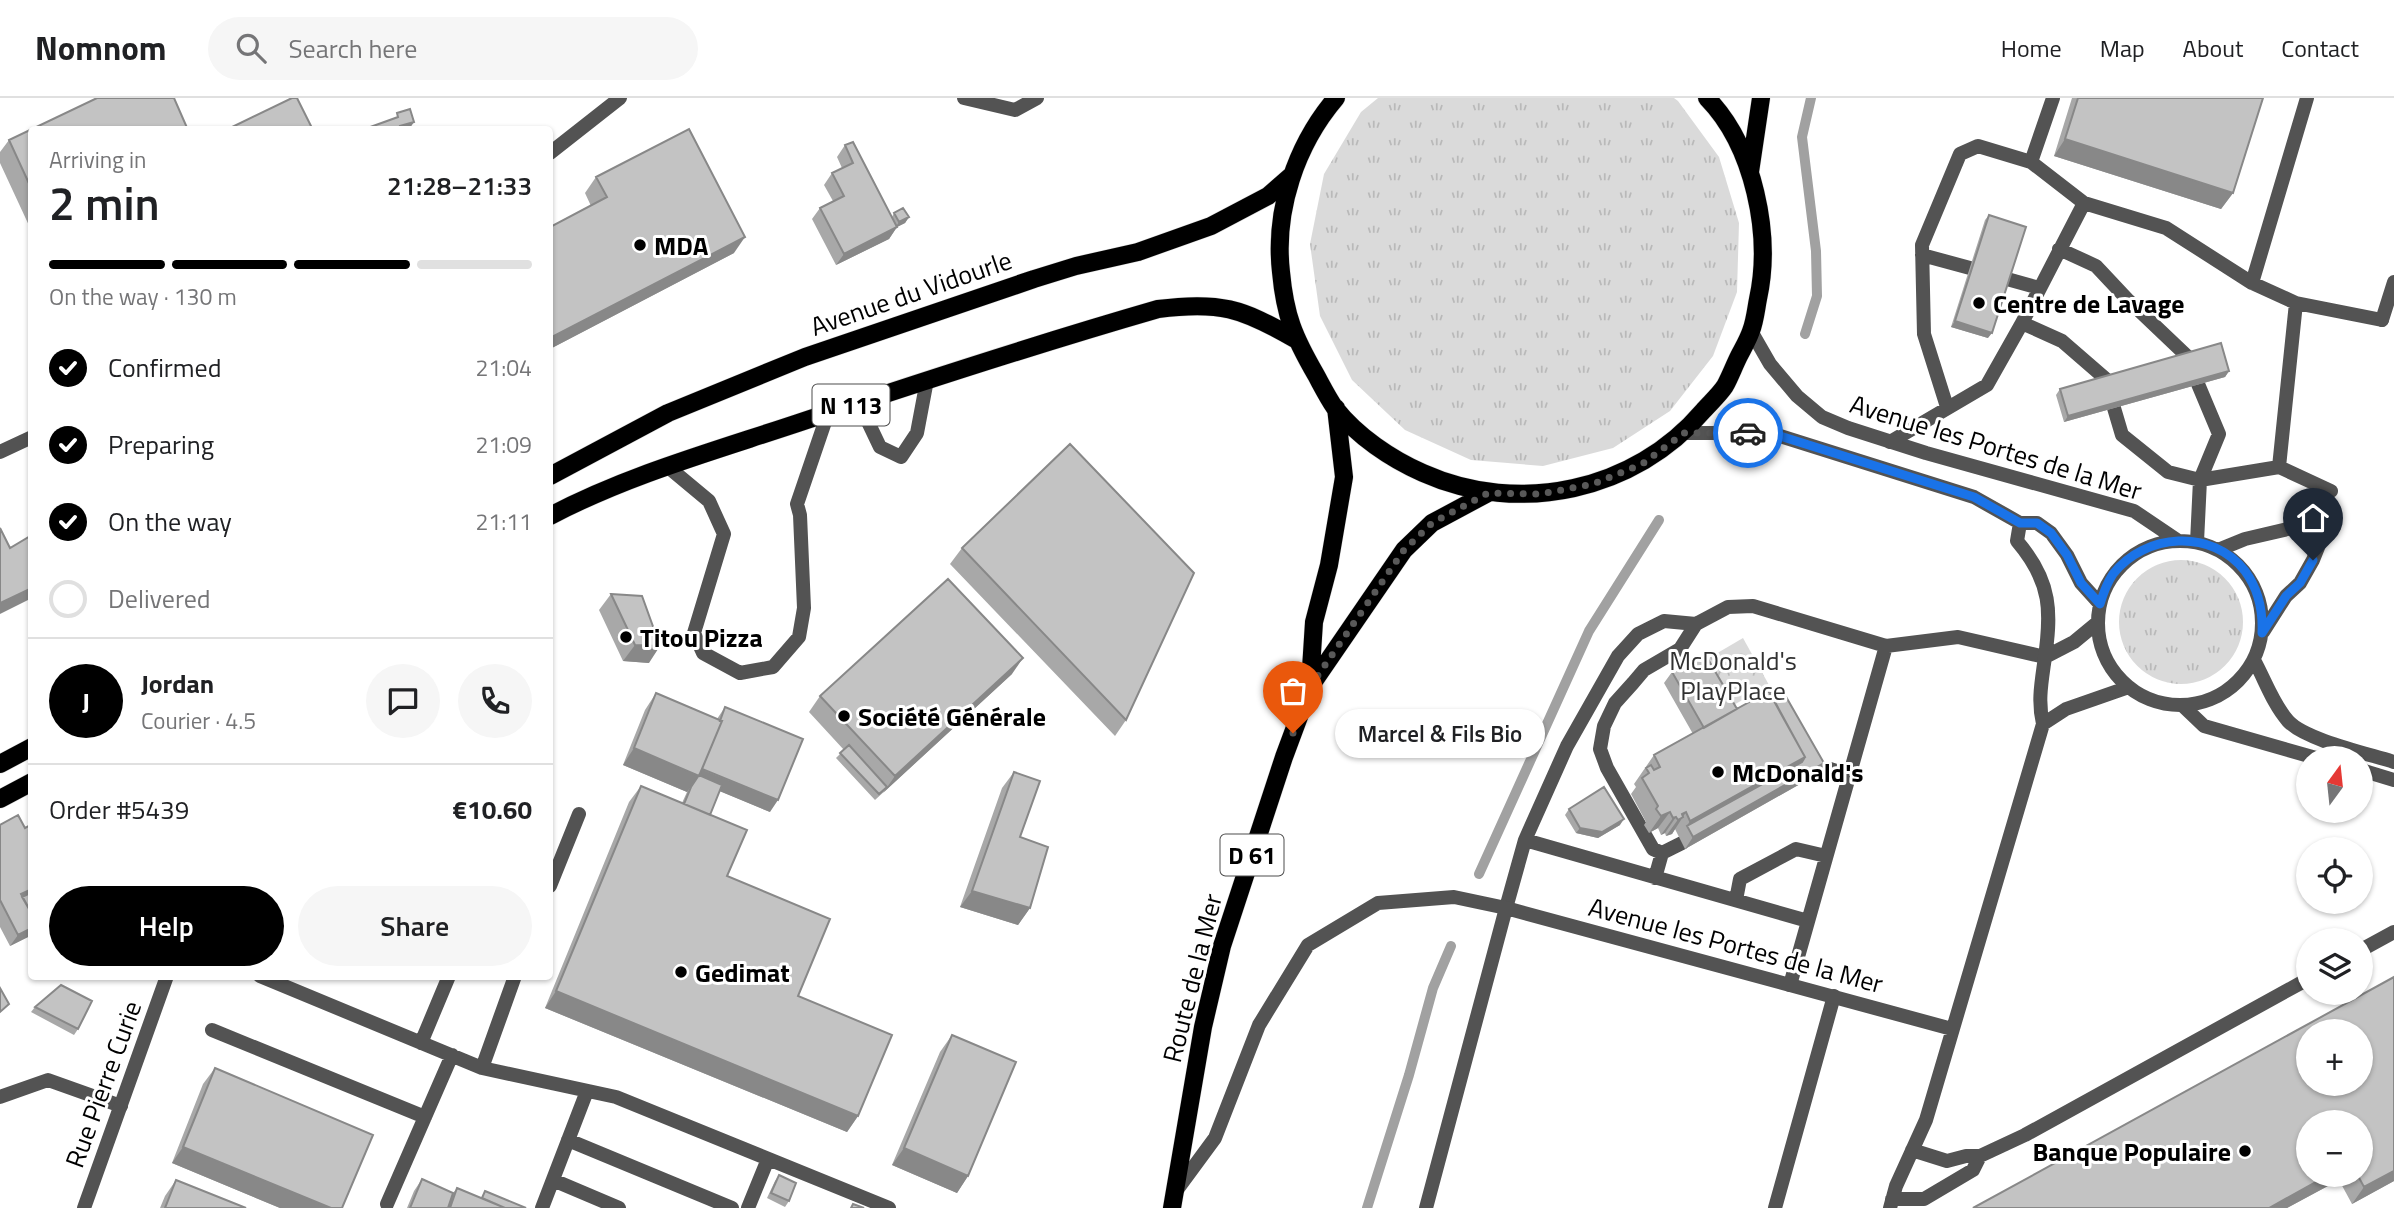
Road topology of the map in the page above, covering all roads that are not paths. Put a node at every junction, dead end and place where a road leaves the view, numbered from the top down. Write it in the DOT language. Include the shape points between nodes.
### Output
graph roads {
  1 [pos="620,98"];
  2 [pos="964,98"];
  3 [pos="1037,98"];
  4 [pos="1336,98"];
  5 [pos="1707,98"];
  6 [pos="1761,98"];
  7 [pos="2053,98"];
  8 [pos="2307,98"];
  9 [pos="553,151"];
  10 [pos="2031,162"];
  11 [pos="1750,172"];
  12 [pos="1292,174"];
  13 [pos="2084,203"];
  14 [pos="2059,249"];
  15 [pos="1922,255"];
  16 [pos="1970,268"];
  17 [pos="2007,279"];
  18 [pos="2394,282"];
  19 [pos="2252,284"];
  20 [pos="2039,288"];
  21 [pos="2296,303"];
  22 [pos="2022,323"];
  23 [pos="1751,331"];
  24 [pos="1295,339"];
  25 [pos="2189,358"];
  26 [pos="927,380"];
  27 [pos="2107,380"];
  28 [pos="2198,384"];
  29 [pos="859,403"];
  30 [pos="1947,407"];
  31 [pos="1335,408"];
  32 [pos="2114,408"];
  33 [pos="828,413"];
  34 [pos="1684,433"];
  35 [pos="28,439"];
  36 [pos="1890,442"];
  37 [pos="0,452"];
  38 [pos="667,466"];
  39 [pos="2279,467"];
  40 [pos="553,473"];
  41 [pos="2200,480"];
  42 [pos="2331,491"];
  43 [pos="1488,493"];
  44 [pos="553,514"];
  45 [pos="2020,523"];
  46 [pos="2177,540"];
  47 [pos="2197,542"];
  48 [pos="2218,550"];
  49 [pos="2100,604"];
  50 [pos="2097,623"];
  51 [pos="1696,624"];
  52 [pos="2262,633"];
  53 [pos="1886,646"];
  54 [pos="2045,657"];
  55 [pos="2254,660"];
  56 [pos="1310,687"];
  57 [pos="2129,687"];
  58 [pos="2182,705"];
  59 [pos="2043,724"];
  60 [pos="28,749"];
  61 [pos="2296,752"];
  62 [pos="2394,762"];
  63 [pos="0,764"];
  64 [pos="1812,768"];
  65 [pos="2373,774"];
  66 [pos="1848,775"];
  67 [pos="2394,780"];
  68 [pos="28,784"];
  69 [pos="0,799"];
  70 [pos="579,814"];
  71 [pos="1525,840"];
  72 [pos="1682,843"];
  73 [pos="1662,853"];
  74 [pos="1826,856"];
  75 [pos="1655,877"];
  76 [pos="553,879"];
  77 [pos="1736,900"];
  78 [pos="1506,908"];
  79 [pos="1808,920"];
  80 [pos="2394,932"];
  81 [pos="2373,943"];
  82 [pos="166,980"];
  83 [pos="270,980"];
  84 [pos="447,980"];
  85 [pos="514,980"];
  86 [pos="1790,985"];
  87 [pos="2296,986"];
  88 [pos="1833,996"];
  89 [pos="1952,1029"];
  90 [pos="212,1030"];
  91 [pos="421,1043"];
  92 [pos="452,1055"];
  93 [pos="482,1068"];
  94 [pos="587,1091"];
  95 [pos="0,1097"];
  96 [pos="121,1106"];
  97 [pos="425,1117"];
  98 [pos="568,1140"];
  99 [pos="1912,1150"];
  100 [pos="1980,1156"];
  101 [pos="768,1159"];
  102 [pos="553,1180"];
  103 [pos="1173,1201"];
  104 [pos="387,1204"];
  105 [pos="1891,1204"];
  106 [pos="84,1208"];
  107 [pos="542,1208"];
  108 [pos="619,1208"];
  109 [pos="732,1208"];
  110 [pos="748,1208"];
  111 [pos="889,1208"];
  112 [pos="1426,1208"];
  113 [pos="1776,1208"];
  1 -- 9 [label="street"];
  2 -- 3 [label="street" via="1015,110"];
  4 -- 12 [label="main road" via="1314,128"];
  5 -- 11 [label="main road"];
  6 -- 11 [label="main road"];
  7 -- 10 [label="street"];
  8 -- 19 [label="street"];
  10 -- 13 [label="street"];
  10 -- 15 [label="street" via="1978,146 1960,154 1922,245"];
  11 -- 23 [label="main road" via="1763,238 1763,278"];
  12 -- 24 [label="main road" via="1282,215 1279,257 1283,299"];
  12 -- 40 [label="main road, Avenue du Vidourle / N 113" via="1268,196 1211,226 1138,252 1034,279 805,357 668,413"];
  13 -- 14 [label="street"];
  13 -- 19 [label="street" via="2166,228"];
  14 -- 20 [label="street"];
  14 -- 25 [label="street" via="2096,266"];
  15 -- 16 [label="street"];
  15 -- 30 [label="street" via="1924,334"];
  17 -- 20 [label="street"];
  18 -- 21 [label="street" via="2382,320"];
  19 -- 21 [label="street"];
  20 -- 22 [label="street"];
  21 -- 39 [label="street"];
  22 -- 27 [label="street" via="2062,341"];
  22 -- 30 [label="street" via="1987,384"];
  23 -- 34 [label="main road" via="1724,387"];
  23 -- 36 [label="street, Avenue les Portes de la Mer" via="1770,364 1822,417"];
  24 -- 26 [label="main road, N 113" via="1225,307 1192,304 1158,309"];
  24 -- 31 [label="main road"];
  26 -- 29 [label="main road, N 113"];
  26 -- 29 [label="street" via="918,433 901,457 880,447"];
  28 -- 41 [label="street" via="2219,434"];
  29 -- 33 [label="main road, N 113"];
  30 -- 36 [label="street"];
  31 -- 43 [label="main road" via="1367,440 1404,465 1445,483"];
  31 -- 56 [label="main road, Route de la Mer / D 61" via="1344,477 1314,622"];
  32 -- 41 [label="street" via="2122,435 2168,472"];
  33 -- 38 [label="main road, N 113"];
  33 -- 38 [label="street" via="797,504 804,608 799,637 773,667 740,673 704,653 694,633 724,534 709,501"];
  34 -- 43 [label="main road" via="1642,464 1593,484 1541,494"];
  34 -- 45 [label="street, Avenue les Portes de la Mer" via="1780,436 1974,497"];
  35 -- 37 [label="street"];
  36 -- 46 [label="street, Avenue les Portes de la Mer" via="2134,512"];
  38 -- 44 [label="main road, N 113"];
  39 -- 41 [label="street"];
  39 -- 42 [label="street"];
  41 -- 47 [label="street"];
  43 -- 56 [label="main road, Route de la Mer / D 61" via="1432,523 1404,550"];
  45 -- 49 [label="street, Avenue les Portes de la Mer" via="2037,523 2051,533 2081,583"];
  45 -- 54 [label="street" via="2017,541 2045,584 2049,620"];
  46 -- 47 [label="street, Avenue les Portes de la Mer"];
  46 -- 49 [label="street, Avenue les Portes de la Mer" via="2134,554 2114,573"];
  47 -- 48 [label="street, Avenue les Portes de la Mer"];
  48 -- 52 [label="street, Avenue les Portes de la Mer" via="2244,569 2253,584 2263,616"];
  48 -- 52 [label="street, Avenue les Portes de la Mer" via="2292,528 2327,504 2329,520 2313,560"];
  49 -- 50 [label="street, Avenue les Portes de la Mer"];
  50 -- 54 [label="street"];
  50 -- 57 [label="street, Avenue les Portes de la Mer" via="2103,652"];
  51 -- 53 [label="street" via="1728,607 1753,606"];
  51 -- 71 [label="street" via="1664,621 1638,634 1618,656 1567,746"];
  51 -- 73 [label="street" via="1680,649 1644,670 1615,703 1600,749 1653,849"];
  52 -- 55 [label="street, Avenue les Portes de la Mer"];
  53 -- 54 [label="street" via="1958,637"];
  53 -- 66 [label="street"];
  54 -- 59 [label="street" via="2039,705"];
  55 -- 58 [label="street, Avenue les Portes de la Mer" via="2245,675 2217,697"];
  55 -- 62 [label="street" via="2290,723 2329,742"];
  56 -- 103 [label="main road, Route de la Mer / D 61" via="1222,946"];
  57 -- 58 [label="street, Avenue les Portes de la Mer" via="2154,700"];
  57 -- 59 [label="street" via="2066,709"];
  58 -- 61 [label="street, Avenue les Portes de la Mer" via="2204,726"];
  59 -- 89 [label="street"];
  60 -- 63 [label="main road"];
  64 -- 66 [label="street"];
  65 -- 67 [label="street"];
  66 -- 74 [label="street"];
  68 -- 69 [label="main road"];
  70 -- 76 [label="street"];
  71 -- 75 [label="street"];
  71 -- 78 [label="street"];
  72 -- 73 [label="street"];
  73 -- 75 [label="street"];
  74 -- 77 [label="street" via="1796,849 1740,879"];
  74 -- 79 [label="street"];
  75 -- 77 [label="street"];
  77 -- 79 [label="street"];
  78 -- 86 [label="street, Avenue les Portes de la Mer"];
  78 -- 103 [label="street, Avenue les Portes de la Mer" via="1454,897 1378,903 1308,945 1259,1025 1215,1138"];
  78 -- 112 [label="street"];
  79 -- 86 [label="street"];
  80 -- 81 [label="street"];
  82 -- 96 [label="street, Rue Pierre Curie"];
  83 -- 91 [label="street"];
  84 -- 91 [label="street"];
  85 -- 93 [label="street"];
  86 -- 88 [label="street, Avenue les Portes de la Mer"];
  87 -- 100 [label="street"];
  88 -- 89 [label="street, Avenue les Portes de la Mer"];
  88 -- 113 [label="street"];
  89 -- 99 [label="street" via="1926,1119"];
  90 -- 97 [label="street"];
  91 -- 92 [label="street"];
  92 -- 93 [label="street"];
  92 -- 97 [label="street"];
  93 -- 94 [label="street"];
  94 -- 98 [label="street"];
  94 -- 101 [label="street" via="616,1097"];
  95 -- 96 [label="street" via="48,1080"];
  96 -- 106 [label="street, Rue Pierre Curie"];
  97 -- 104 [label="street"];
  98 -- 102 [label="street"];
  98 -- 109 [label="street"];
  99 -- 100 [label="street" via="1947,1161"];
  99 -- 105 [label="street"];
  100 -- 105 [label="street" via="1973,1170 1924,1199"];
  101 -- 110 [label="street"];
  101 -- 111 [label="street"];
  102 -- 107 [label="street"];
  102 -- 108 [label="street"];
}
